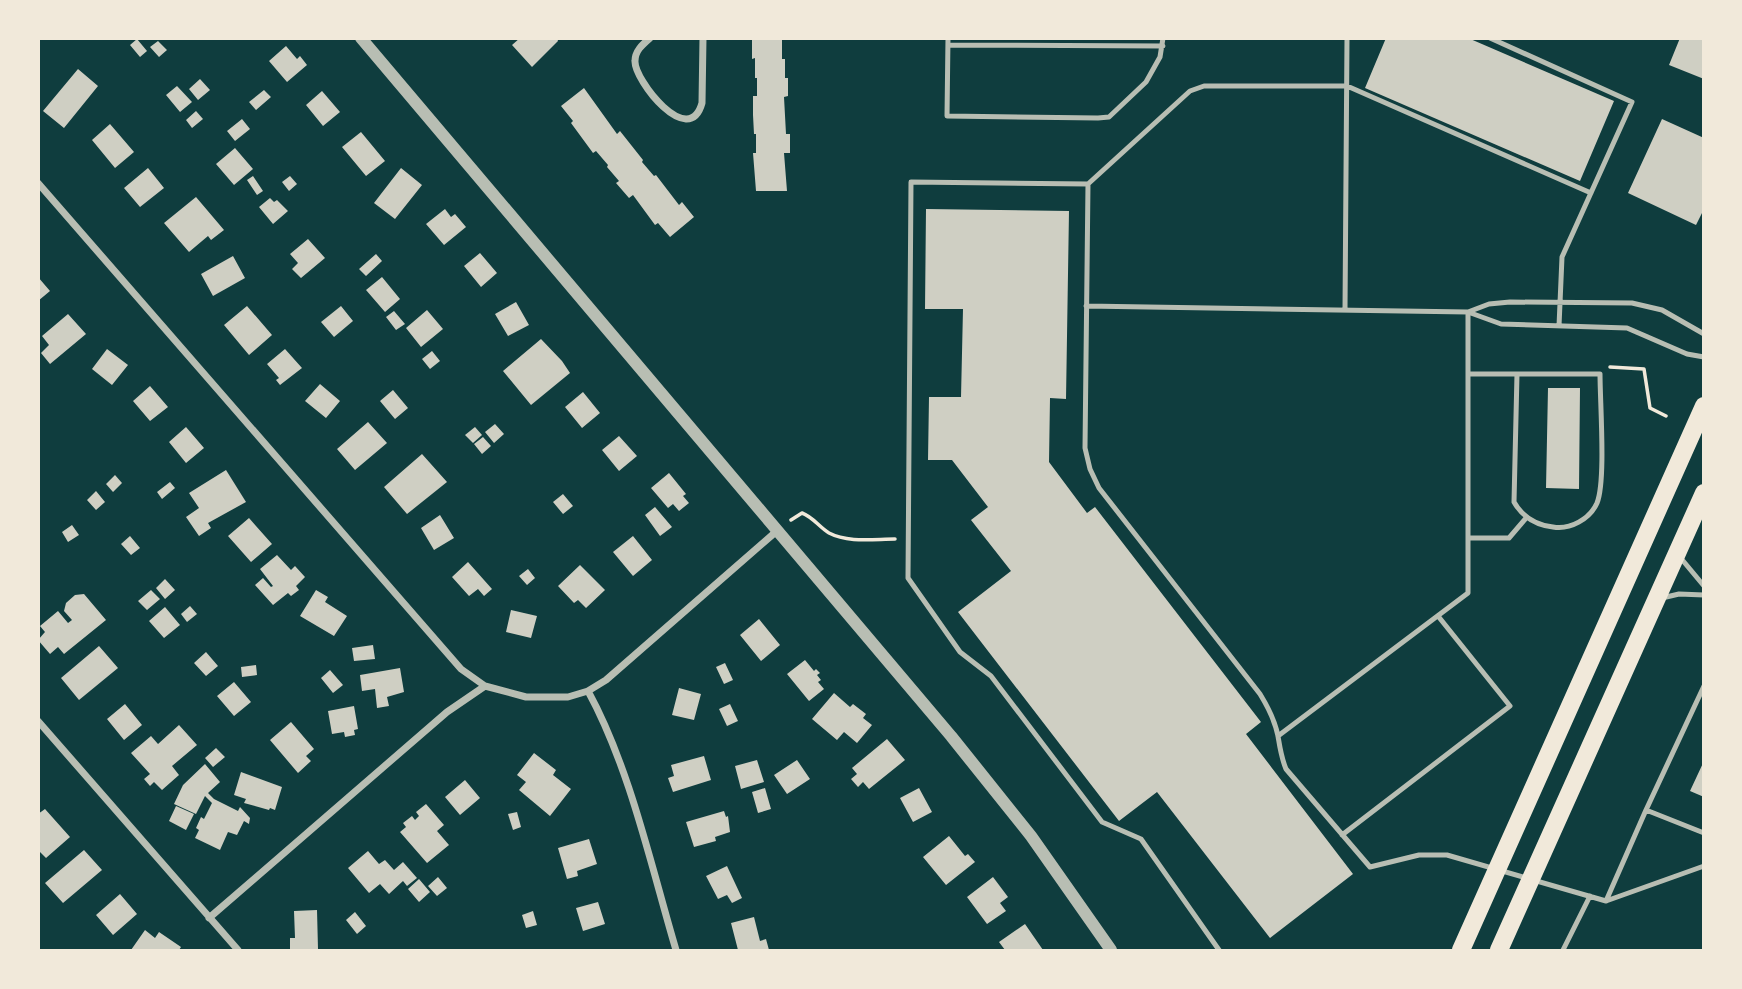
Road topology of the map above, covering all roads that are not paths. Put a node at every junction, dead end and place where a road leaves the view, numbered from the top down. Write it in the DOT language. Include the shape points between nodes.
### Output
graph roads {
  1 [pos="361,38"];
  2 [pos="650,38"];
  3 [pos="703,38"];
  4 [pos="1163,38"];
  5 [pos="1347,38"];
  6 [pos="1490,38"];
  7 [pos="948,42"];
  8 [pos="1163,46"];
  9 [pos="1347,86"];
  10 [pos="38,183"];
  11 [pos="1088,184"];
  12 [pos="1591,193"];
  13 [pos="1560,302"];
  14 [pos="1086,306"];
  15 [pos="1345,310"];
  16 [pos="1468,312"];
  17 [pos="1559,326"];
  18 [pos="1703,334"];
  19 [pos="1703,357"];
  20 [pos="1468,374"];
  21 [pos="1517,374"];
  22 [pos="1703,406"];
  23 [pos="1703,493"];
  24 [pos="1699,515"];
  25 [pos="1527,517"];
  26 [pos="778,530"];
  27 [pos="1468,538"];
  28 [pos="1677,552"];
  29 [pos="1703,586"];
  30 [pos="1703,595"];
  31 [pos="1656,599"];
  32 [pos="1438,616"];
  33 [pos="485,686"];
  34 [pos="1703,686"];
  35 [pos="588,691"];
  36 [pos="38,721"];
  37 [pos="1278,736"];
  38 [pos="1646,810"];
  39 [pos="1703,833"];
  40 [pos="1342,835"];
  41 [pos="1703,866"];
  42 [pos="1497,869"];
  43 [pos="1531,878"];
  44 [pos="1590,896"];
  45 [pos="1606,901"];
  46 [pos="209,918"];
  47 [pos="237,950"];
  48 [pos="676,950"];
  49 [pos="1111,950"];
  50 [pos="1219,950"];
  51 [pos="1461,950"];
  52 [pos="1499,950"];
  53 [pos="1563,950"];
  1 -- 26 [label="street"];
  2 -- 3 [label="street" via="640,46 636,72 674,116 684,120 693,118 702,103"];
  4 -- 8 [label="lane"];
  5 -- 9 [label="lane"];
  6 -- 12 [label="lane" via="1632,102"];
  7 -- 8 [label="lane"];
  7 -- 8 [label="lane" via="947,116 1109,117 1146,82"];
  9 -- 11 [label="lane" via="1197,88"];
  9 -- 12 [label="lane"];
  9 -- 15 [label="lane"];
  10 -- 33 [label="street" via="452,660"];
  11 -- 14 [label="lane"];
  11 -- 50 [label="lane" via="911,182 908,578 960,652 992,676 1102,822 1141,839"];
  12 -- 13 [label="lane" via="1562,257"];
  13 -- 16 [label="lane" via="1489,304"];
  13 -- 17 [label="lane"];
  13 -- 18 [label="lane" via="1648,305"];
  14 -- 15 [label="lane"];
  14 -- 37 [label="lane" via="1085,448 1090,469 1099,488 1260,694"];
  15 -- 16 [label="lane"];
  16 -- 17 [label="lane" via="1501,324"];
  16 -- 20 [label="lane"];
  17 -- 19 [label="lane" via="1628,328"];
  20 -- 21 [label="lane"];
  20 -- 27 [label="lane"];
  21 -- 25 [label="lane" via="1514,502"];
  21 -- 25 [label="lane" via="1600,374 1598,501 1592,512 1567,527 1552,527"];
  22 -- 42 [label="highway"];
  23 -- 24 [label="highway"];
  24 -- 28 [label="highway"];
  25 -- 27 [label="lane" via="1509,538"];
  26 -- 35 [label="street"];
  26 -- 49 [label="street" via="1031,836"];
  27 -- 32 [label="lane" via="1468,593"];
  28 -- 29 [label="lane"];
  28 -- 31 [label="highway"];
  30 -- 31 [label="lane"];
  31 -- 43 [label="highway"];
  32 -- 37 [label="lane"];
  32 -- 40 [label="lane" via="1510,706"];
  33 -- 35 [label="street" via="526,697 568,697"];
  33 -- 46 [label="street" via="447,712"];
  34 -- 38 [label="lane"];
  35 -- 48 [label="street" via="617,752"];
  36 -- 46 [label="street"];
  37 -- 40 [label="lane" via="1286,769"];
  38 -- 39 [label="lane"];
  38 -- 45 [label="lane"];
  40 -- 42 [label="lane" via="1370,867 1433,854"];
  41 -- 45 [label="lane"];
  42 -- 43 [label="lane"];
  42 -- 51 [label="highway"];
  43 -- 44 [label="lane"];
  43 -- 52 [label="highway"];
  44 -- 45 [label="lane"];
  44 -- 53 [label="lane"];
  46 -- 47 [label="street"];
}
